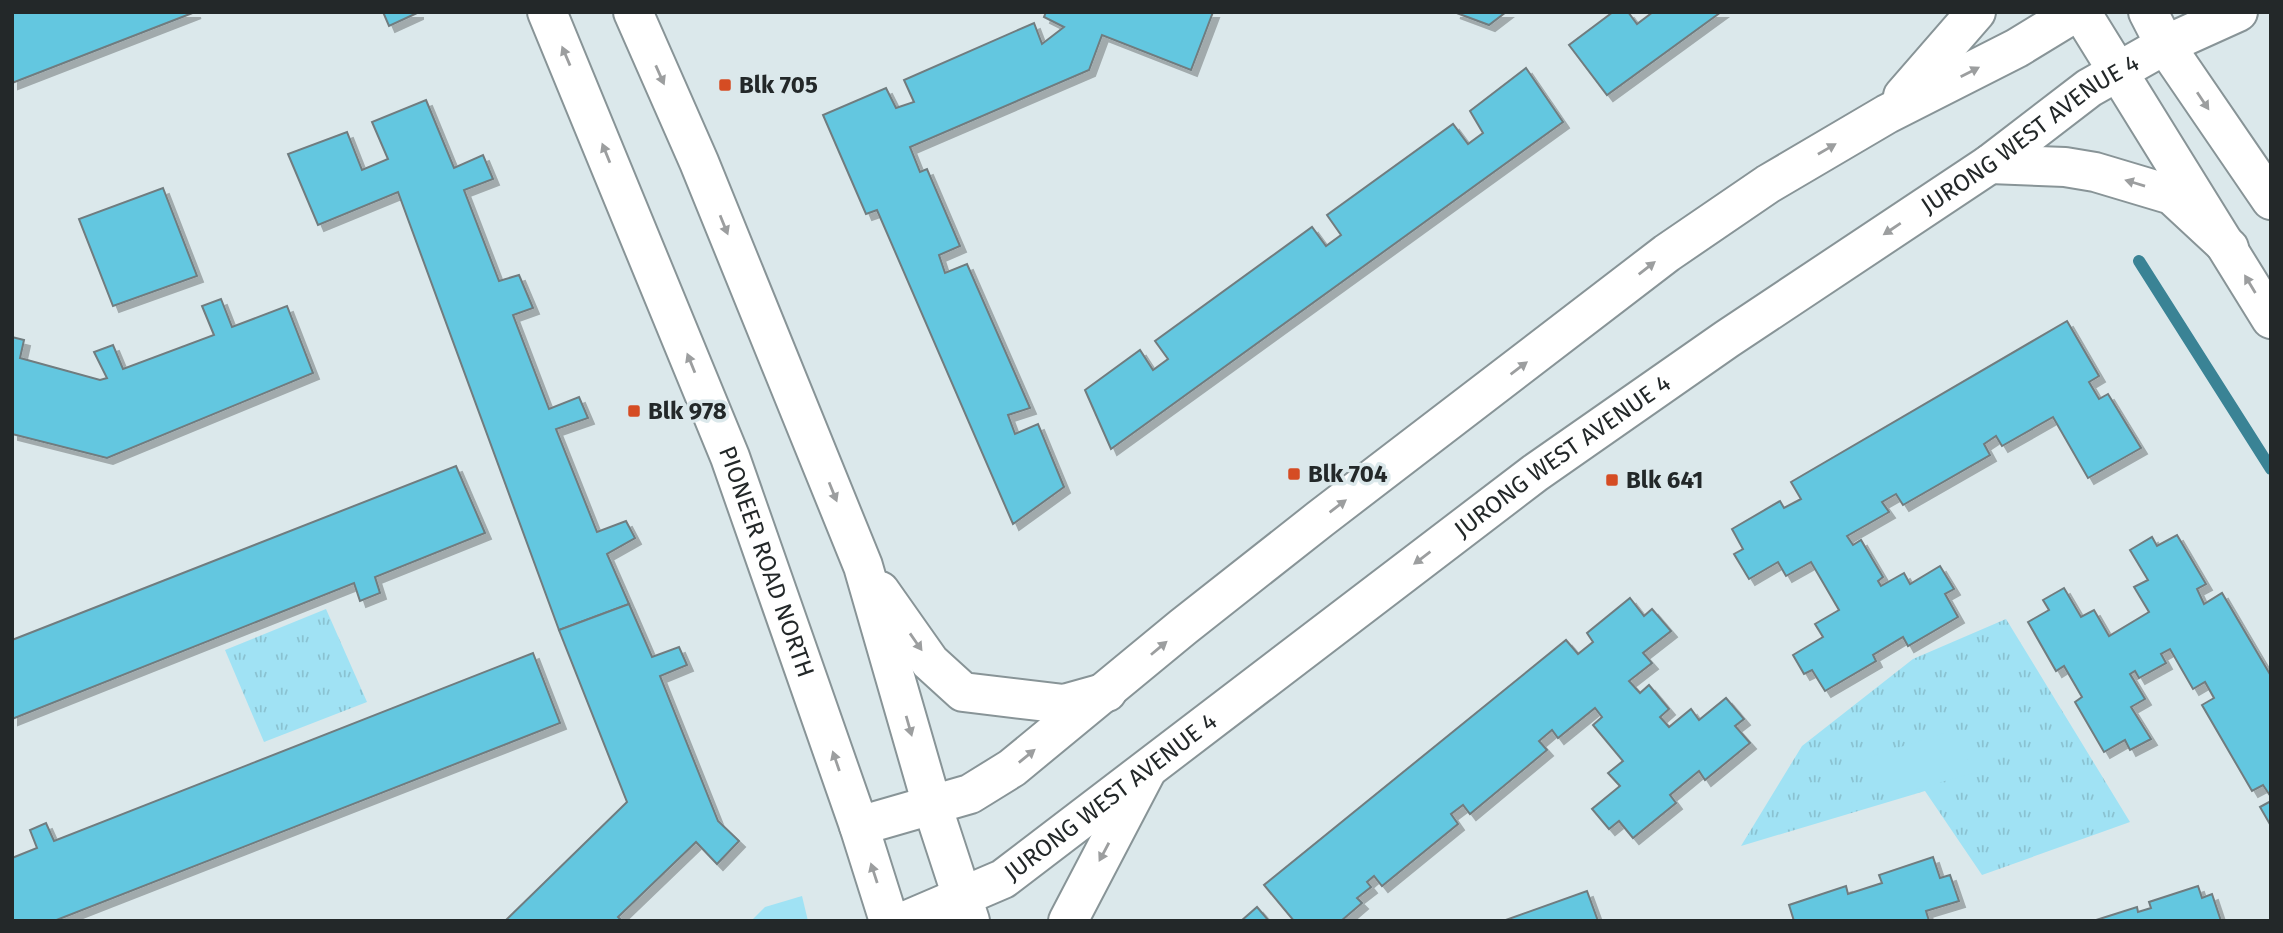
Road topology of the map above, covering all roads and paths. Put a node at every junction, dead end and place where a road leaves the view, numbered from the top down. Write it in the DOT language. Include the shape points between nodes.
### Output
graph roads {
  1 [pos="547,12"];
  2 [pos="633,12"];
  3 [pos="1976,12"];
  4 [pos="2079,12"];
  5 [pos="2238,12"];
  6 [pos="2156,29"];
  7 [pos="2119,73"];
  8 [pos="1887,114"];
  9 [pos="1990,164"];
  10 [pos="2271,200"];
  11 [pos="2229,248"];
  12 [pos="2271,319"];
  13 [pos="863,566"];
  14 [pos="1107,692"];
  15 [pos="1147,770"];
  16 [pos="932,805"];
  17 [pos="859,826"];
  18 [pos="966,909"];
  19 [pos="889,921"];
  20 [pos="905,921"];
  21 [pos="1068,921"];
  17 -- 1 [label="main road, PIONEER ROAD NORTH, one-way" via="730,457"];
  2 -- 13 [label="main road, one-way"];
  3 -- 8 [label="main road"];
  4 -- 7 [label="main road"];
  8 -- 4 [label="main road, one-way"];
  5 -- 6 [label="main road, JURONG WEST AVENUE 4"];
  6 -- 7 [label="main road, JURONG WEST AVENUE 4"];
  6 -- 10 [label="main road, one-way"];
  7 -- 9 [label="main road, JURONG WEST AVENUE 4" via="2089,88"];
  7 -- 11 [label="main road"];
  14 -- 8 [label="main road, one-way" via="1183,627 1667,253 1768,184"];
  11 -- 9 [label="main road, one-way" via="2172,195 2095,172"];
  9 -- 15 [label="main road, JURONG WEST AVENUE 4, one-way" via="1535,473"];
  12 -- 11 [label="main road, one-way"];
  13 -- 14 [label="main road, one-way" via="930,662 963,692 1064,704"];
  13 -- 16 [label="main road, one-way"];
  16 -- 14 [label="main road, one-way" via="970,794 1012,768"];
  15 -- 18 [label="main road, JURONG WEST AVENUE 4"];
  15 -- 21 [label="main road, one-way"];
  16 -- 17 [label="main road"];
  16 -- 18 [label="main road"];
  19 -- 17 [label="main road, PIONEER ROAD NORTH, one-way"];
  18 -- 20 [label="main road, JURONG WEST AVENUE 4"];
}
